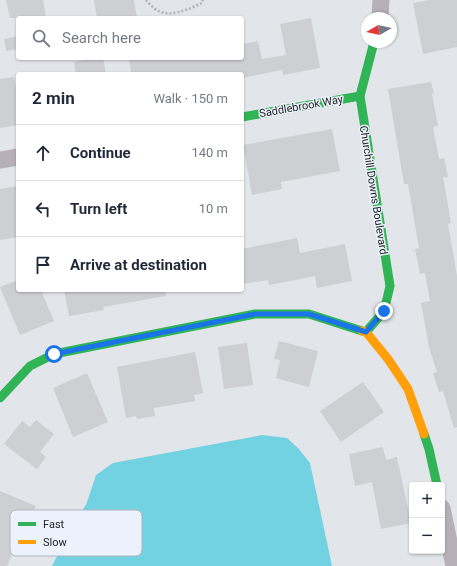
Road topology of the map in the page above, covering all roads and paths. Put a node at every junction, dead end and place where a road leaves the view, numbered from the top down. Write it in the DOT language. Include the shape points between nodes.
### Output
graph roads {
  1 [pos="146,0"];
  2 [pos="203,0"];
  3 [pos="381,0"];
  4 [pos="380,12"];
  5 [pos="372,48"];
  6 [pos="360,96"];
  7 [pos="244,117"];
  8 [pos="16,157"];
  9 [pos="0,160"];
  10 [pos="366,332"];
  11 [pos="0,398"];
  12 [pos="436,482"];
  13 [pos="444,518"];
  14 [pos="454,566"];
  1 -- 2 [label="path" via="156,10 167,13 184,11 202,3"];
  3 -- 4 [label="street"];
  5 -- 6 [label="street, Churchill Downs Boulevard"];
  6 -- 7 [label="street, Saddlebrook Way"];
  6 -- 10 [label="street, Churchill Downs Boulevard" via="390,286 384,311"];
  8 -- 9 [label="street"];
  10 -- 11 [label="street" via="309,314 255,314 54,354 30,366"];
  10 -- 12 [label="street" via="408,389 429,449"];
  13 -- 14 [label="street"];
}
